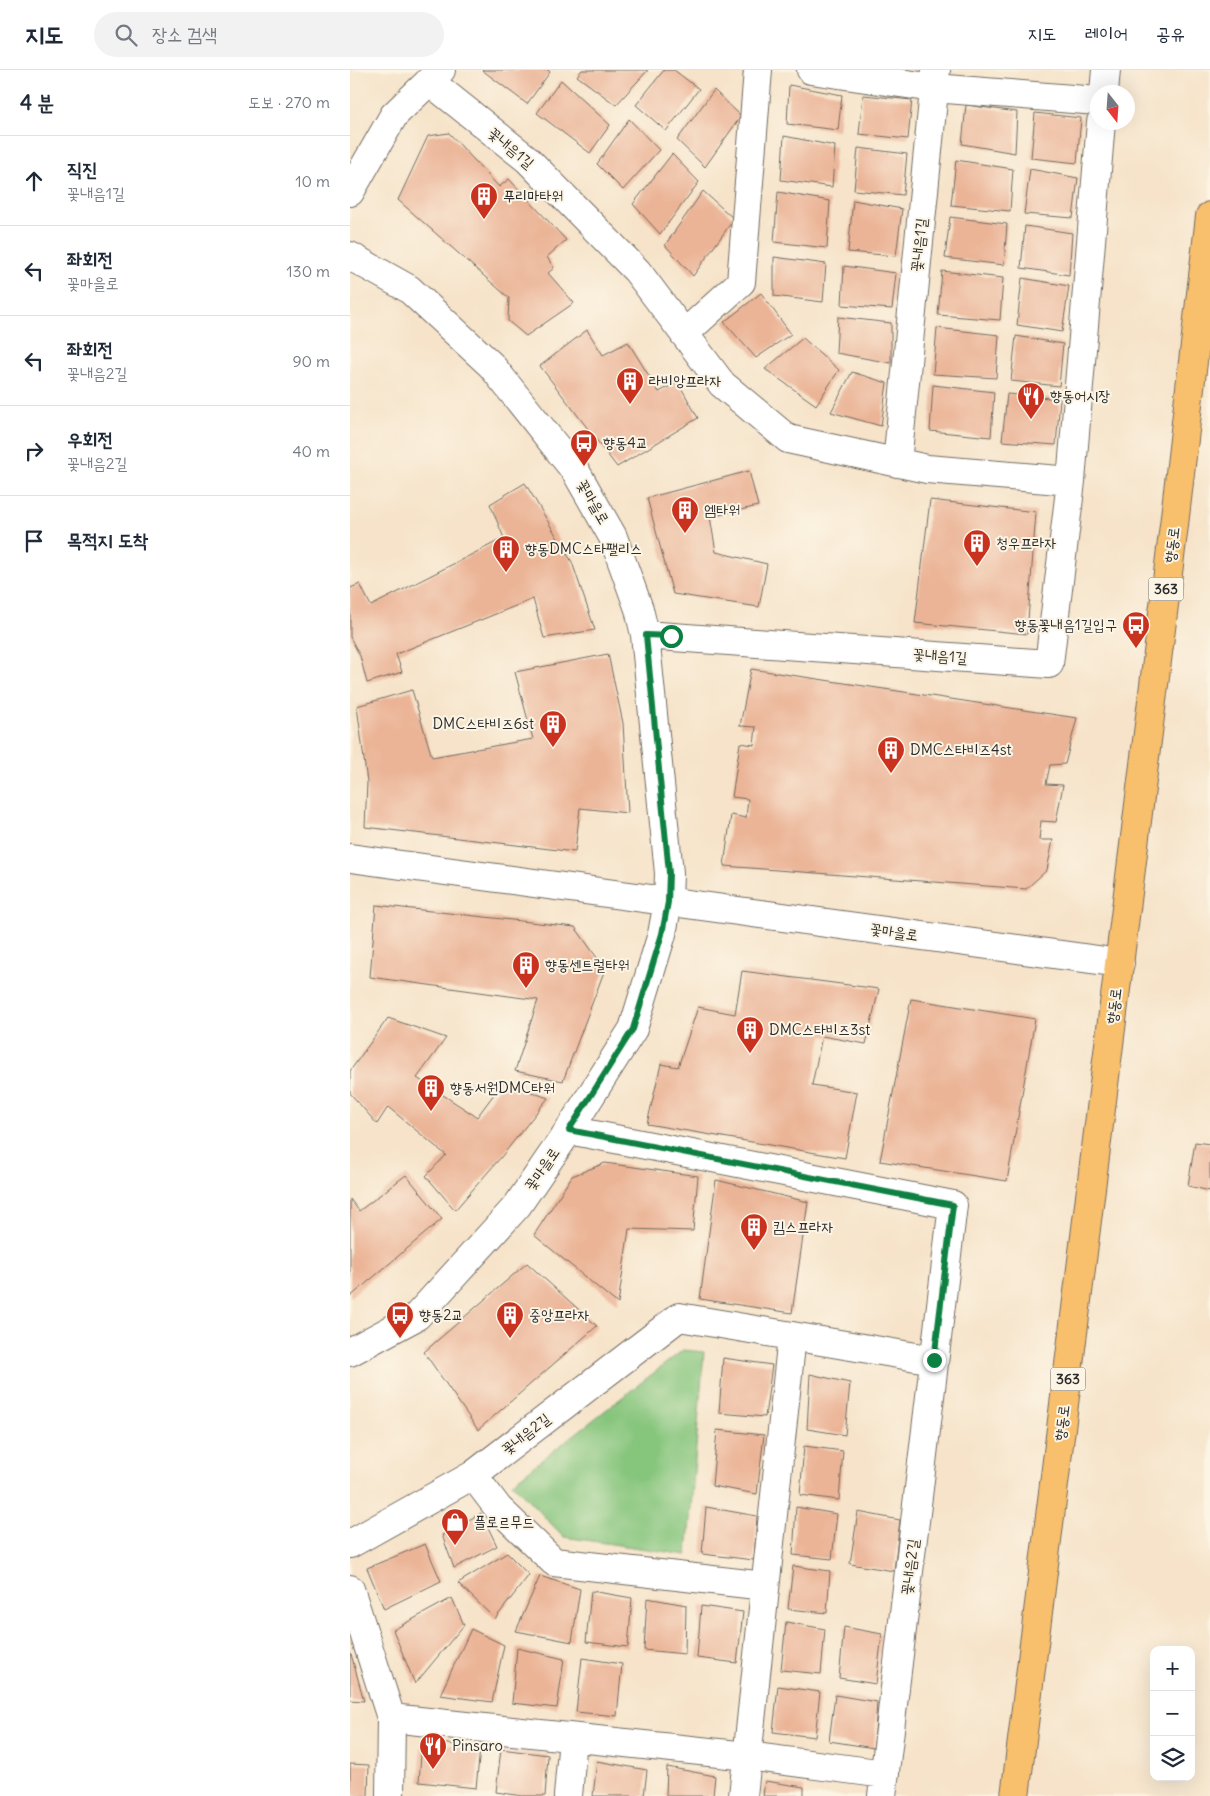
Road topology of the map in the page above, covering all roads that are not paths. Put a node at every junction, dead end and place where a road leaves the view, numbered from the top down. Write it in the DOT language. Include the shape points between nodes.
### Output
graph roads {
  1 [pos="758,70"];
  2 [pos="811,70"];
  3 [pos="1106,70"];
  4 [pos="435,76"];
  5 [pos="935,79"];
  6 [pos="1105,85"];
  7 [pos="1090,100"];
  8 [pos="1100,130"];
  9 [pos="350,192"];
  10 [pos="1210,216"];
  11 [pos="350,256"];
  12 [pos="684,334"];
  13 [pos="897,463"];
  14 [pos="1070,481"];
  15 [pos="646,635"];
  16 [pos="350,858"];
  17 [pos="668,902"];
  18 [pos="1120,963"];
  19 [pos="569,1130"];
  20 [pos="792,1336"];
  21 [pos="350,1352"];
  22 [pos="934,1360"];
  23 [pos="473,1475"];
  24 [pos="350,1544"];
  25 [pos="765,1586"];
  26 [pos="350,1589"];
  27 [pos="391,1718"];
  28 [pos="573,1738"];
  29 [pos="747,1756"];
  30 [pos="884,1785"];
  31 [pos="390,1796"];
  32 [pos="568,1796"];
  33 [pos="742,1796"];
  34 [pos="1016,1796"];
  1 -- 12 [label="street" via="740,282"];
  2 -- 5 [label="street"];
  3 -- 6 [label="street"];
  4 -- 9 [label="street, 꽃내음1길" via="394,115"];
  4 -- 12 [label="street, 꽃내음1길" via="526,159 637,271"];
  5 -- 7 [label="street"];
  5 -- 13 [label="street, 꽃내음1길"];
  8 -- 14 [label="street, 꽃내음1길"];
  10 -- 18 [label="main road, 향동로 / 363"];
  11 -- 15 [label="street, 꽃마을로" via="409,289 491,364 576,472 613,537"];
  12 -- 13 [label="street, 꽃내음1길" via="722,384 788,439"];
  13 -- 14 [label="street, 꽃내음1길" via="927,469"];
  14 -- 15 [label="street, 꽃내음1길" via="1049,664"];
  15 -- 17 [label="street, 꽃마을로" via="669,873"];
  16 -- 17 [label="street, 꽃마을로"];
  17 -- 18 [label="street, 꽃마을로"];
  17 -- 19 [label="street, 꽃마을로" via="662,934 633,1029"];
  18 -- 34 [label="main road, 향동로 / 363"];
  19 -- 21 [label="street, 꽃마을로" via="517,1206 417,1316"];
  19 -- 22 [label="street, 꽃내음2길" via="953,1205"];
  20 -- 22 [label="street, 꽃내음2길"];
  20 -- 23 [label="street, 꽃내음2길" via="679,1317"];
  20 -- 25 [label="street"];
  22 -- 30 [label="street, 꽃내음2길"];
  23 -- 24 [label="street, 꽃내음2길"];
  23 -- 25 [label="street" via="498,1508 554,1562"];
  25 -- 29 [label="street"];
  26 -- 27 [label="street"];
  27 -- 28 [label="street, 꽃내음2길"];
  27 -- 31 [label="street"];
  28 -- 29 [label="street, 꽃내음2길"];
  28 -- 32 [label="street"];
  29 -- 30 [label="street, 꽃내음2길"];
  29 -- 33 [label="street"];
}
